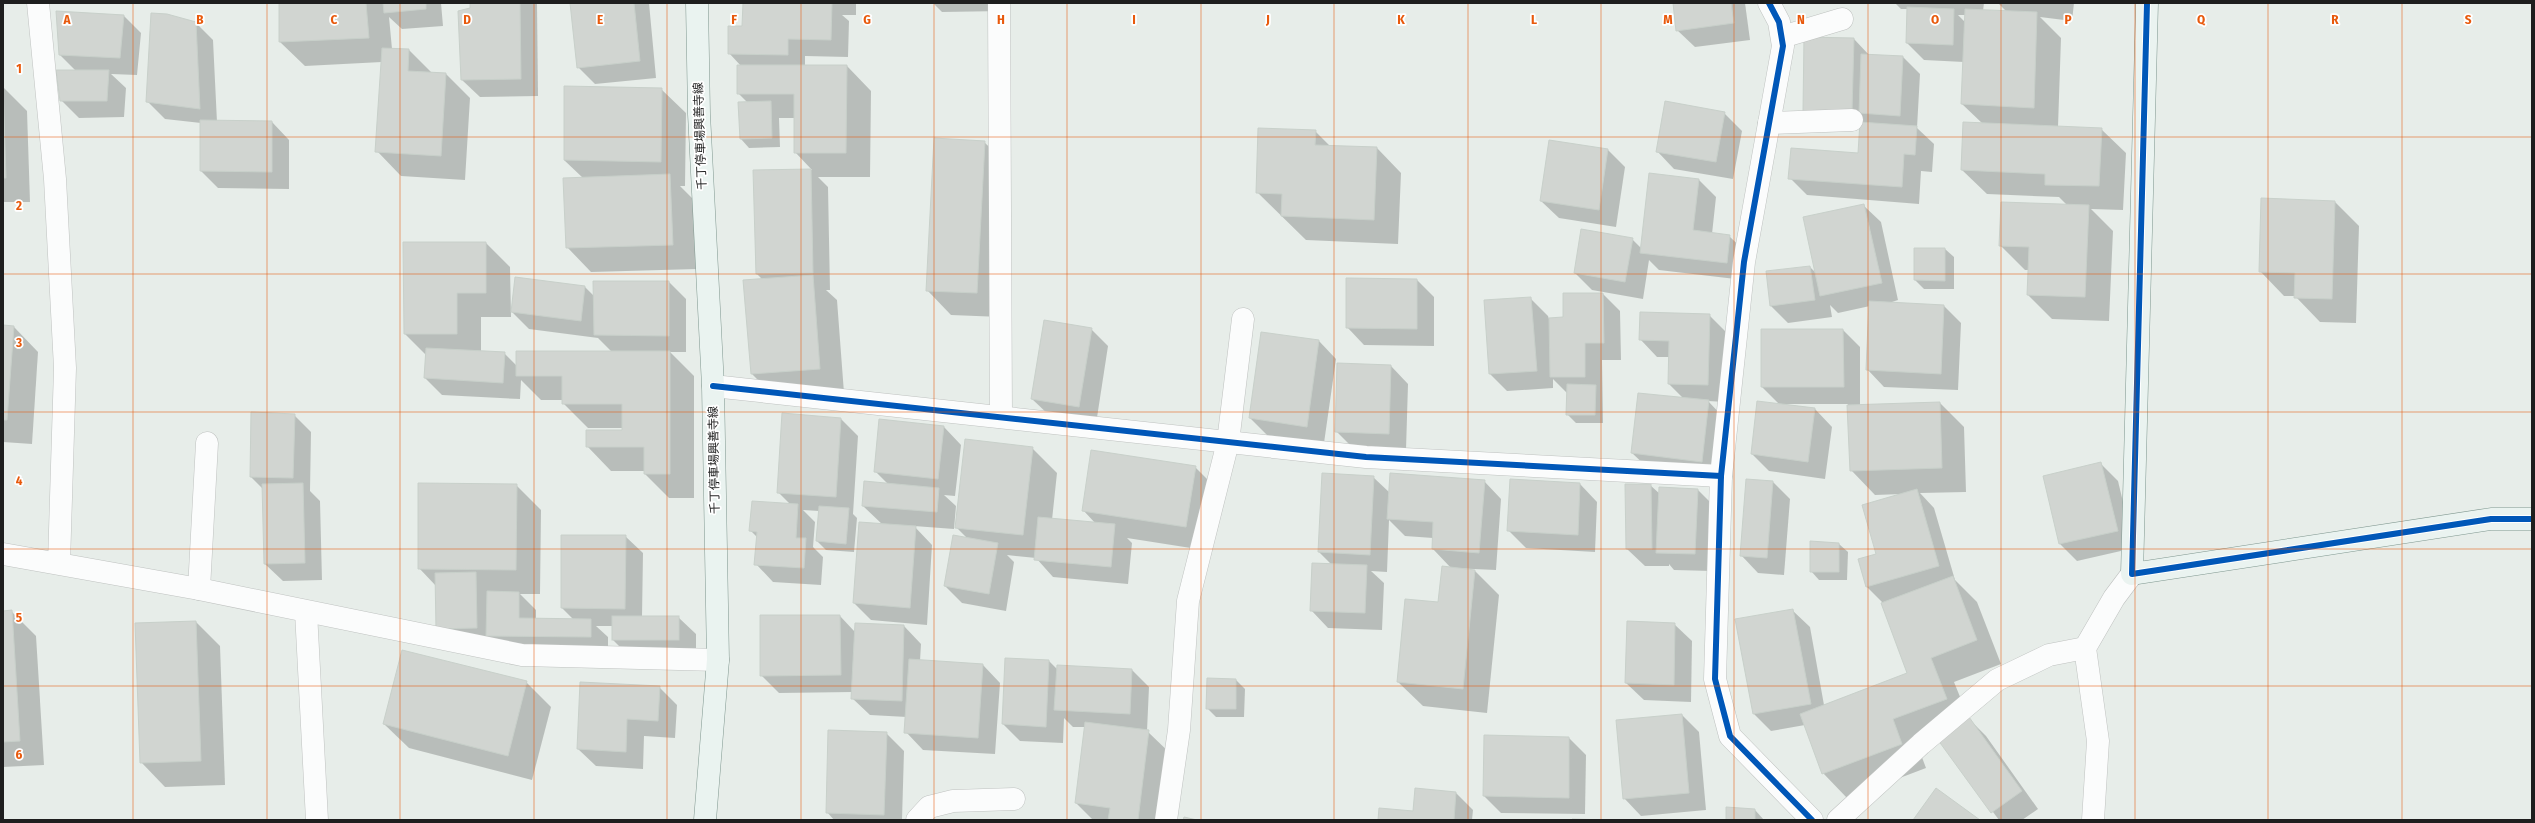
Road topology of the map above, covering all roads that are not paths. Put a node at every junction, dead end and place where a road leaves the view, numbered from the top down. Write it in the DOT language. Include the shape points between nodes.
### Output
graph roads {
  1 [pos="38,3"];
  2 [pos="697,3"];
  3 [pos="999,3"];
  4 [pos="1770,3"];
  5 [pos="2147,3"];
  6 [pos="1842,19"];
  7 [pos="1782,37"];
  8 [pos="1852,120"];
  9 [pos="1769,123"];
  10 [pos="1243,319"];
  11 [pos="713,386"];
  12 [pos="1002,417"];
  13 [pos="1228,442"];
  14 [pos="207,443"];
  15 [pos="1721,476"];
  16 [pos="2532,519"];
  17 [pos="3,554"];
  18 [pos="59,563"];
  19 [pos="2132,574"];
  20 [pos="199,589"];
  21 [pos="306,612"];
  22 [pos="2086,648"];
  23 [pos="718,660"];
  24 [pos="1014,799"];
  25 [pos="317,820"];
  26 [pos="704,820"];
  27 [pos="917,820"];
  28 [pos="1166,820"];
  29 [pos="1812,820"];
  30 [pos="1838,820"];
  31 [pos="2093,820"];
  1 -- 18 [label="street" via="55,179 65,368"];
  2 -- 11 [label="street, 千丁停車場興善寺線" via="699,114"];
  3 -- 12 [label="street"];
  4 -- 7 [label="street" via="1779,22"];
  5 -- 19 [label="street"];
  6 -- 7 [label="street"];
  7 -- 9 [label="street" via="1783,46"];
  8 -- 9 [label="street"];
  9 -- 15 [label="street" via="1744,262"];
  10 -- 13 [label="street"];
  11 -- 12 [label="street"];
  11 -- 23 [label="street, 千丁停車場興善寺線"];
  12 -- 13 [label="street"];
  13 -- 15 [label="street" via="1366,457"];
  13 -- 28 [label="street" via="1188,601 1179,730"];
  14 -- 20 [label="street"];
  15 -- 29 [label="street" via="1715,679 1730,736"];
  16 -- 19 [label="street" via="2491,519"];
  17 -- 18 [label="street"];
  18 -- 20 [label="street"];
  19 -- 22 [label="street" via="2114,598"];
  20 -- 21 [label="street"];
  21 -- 23 [label="street" via="522,655"];
  21 -- 25 [label="street"];
  22 -- 30 [label="street" via="2049,655 1997,680 1921,744"];
  22 -- 31 [label="street" via="2098,741"];
  23 -- 26 [label="street, 千丁停車場興善寺線"];
  24 -- 27 [label="street" via="952,801 929,807"];
}
